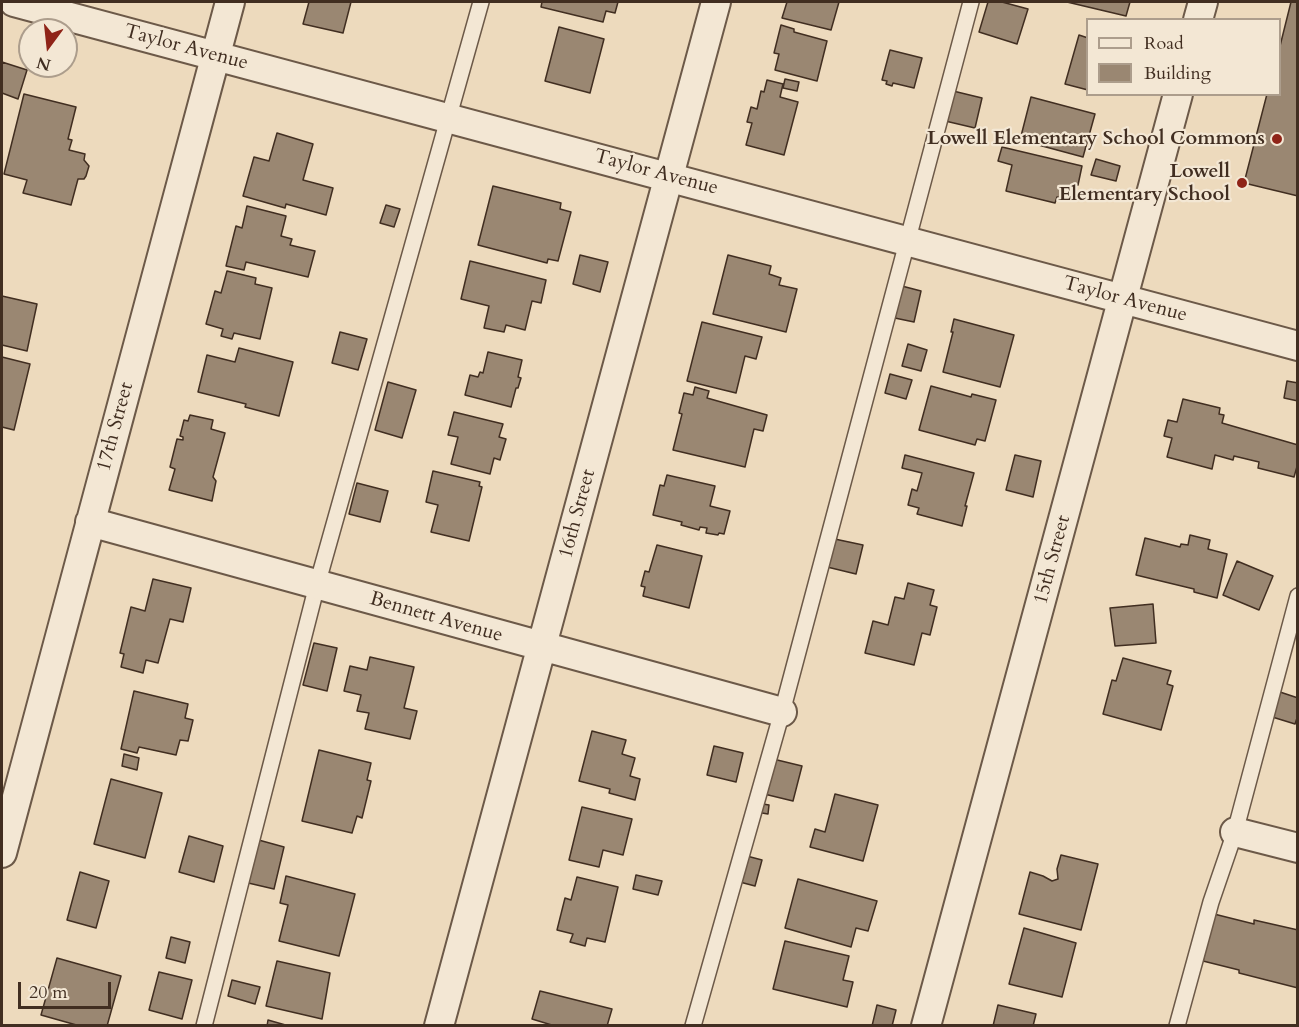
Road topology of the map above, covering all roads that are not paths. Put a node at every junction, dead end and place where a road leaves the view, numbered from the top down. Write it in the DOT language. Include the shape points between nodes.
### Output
graph roads {
  1 [pos="14,2"];
  2 [pos="230,2"];
  3 [pos="481,2"];
  4 [pos="716,2"];
  5 [pos="971,2"];
  6 [pos="1203,2"];
  7 [pos="1199,18"];
  8 [pos="215,56"];
  9 [pos="1177,96"];
  10 [pos="450,118"];
  11 [pos="669,176"];
  12 [pos="908,241"];
  13 [pos="1124,299"];
  14 [pos="1298,345"];
  15 [pos="90,522"];
  16 [pos="317,585"];
  17 [pos="1298,596"];
  18 [pos="542,647"];
  19 [pos="782,712"];
  20 [pos="1236,832"];
  21 [pos="1298,848"];
  22 [pos="2,853"];
  23 [pos="204,1026"];
  24 [pos="439,1026"];
  25 [pos="693,1026"];
  26 [pos="926,1026"];
  27 [pos="1178,1026"];
  1 -- 8 [label="street, Taylor Avenue"];
  2 -- 8 [label="street, 17th Street"];
  3 -- 10 [label="lane"];
  4 -- 11 [label="street, 16th Street"];
  5 -- 12 [label="lane"];
  6 -- 7 [label="street"];
  8 -- 10 [label="street, Taylor Avenue"];
  8 -- 15 [label="street, 17th Street"];
  9 -- 13 [label="street, 15th Street"];
  10 -- 11 [label="street, Taylor Avenue"];
  10 -- 16 [label="lane"];
  11 -- 12 [label="street, Taylor Avenue"];
  11 -- 18 [label="street, 16th Street"];
  12 -- 13 [label="street, Taylor Avenue"];
  12 -- 19 [label="lane"];
  13 -- 14 [label="street, Taylor Avenue"];
  13 -- 26 [label="street, 15th Street"];
  15 -- 16 [label="street, Bennett Avenue"];
  15 -- 22 [label="street, 17th Street"];
  16 -- 18 [label="street, Bennett Avenue"];
  16 -- 23 [label="lane"];
  17 -- 20 [label="lane"];
  18 -- 19 [label="street, Bennett Avenue"];
  18 -- 24 [label="street, 16th Street"];
  19 -- 25 [label="lane"];
  20 -- 21 [label="street"];
  20 -- 27 [label="lane" via="1211,903"];
}
